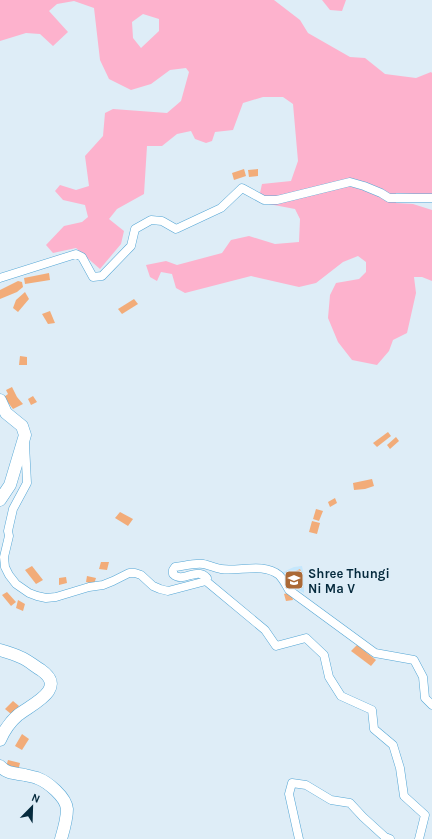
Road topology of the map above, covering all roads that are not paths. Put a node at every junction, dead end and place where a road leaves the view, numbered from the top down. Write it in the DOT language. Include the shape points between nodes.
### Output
graph roads {
  1 [pos="432,198"];
  2 [pos="0,278"];
  3 [pos="0,400"];
  4 [pos="25,435"];
  5 [pos="0,500"];
  6 [pos="206,581"];
  7 [pos="0,650"];
  8 [pos="432,705"];
  9 [pos="0,740"];
  10 [pos="0,766"];
  11 [pos="61,839"];
  12 [pos="299,839"];
  13 [pos="390,839"];
  14 [pos="419,839"];
  1 -- 2 [label="street" via="389,198 350,182 277,200 264,200 242,188 220,208 176,229 162,221 151,220 136,229 132,246 102,276 93,277 82,257 76,254"];
  3 -- 4 [label="street" via="6,413 22,426"];
  4 -- 5 [label="street" via="10,485"];
  4 -- 6 [label="street" via="27,483 13,509 4,557 5,567 16,584 29,593 46,598 113,582 129,573 141,575 153,586 168,591"];
  6 -- 8 [label="street" via="207,578 198,573 181,578 175,577 173,570 175,567 203,564 221,569 252,568 274,572 280,576 289,590 375,652 414,660 423,677 425,698"];
  6 -- 14 [label="street" via="265,630 276,646 306,638 324,655 329,677 341,696 372,710 374,729 393,746 400,768 404,796 425,815"];
  7 -- 9 [label="street" via="21,657 45,673 50,678 51,686 46,694 18,715"];
  10 -- 11 [label="street" via="6,772 38,778 60,794 67,807"];
  12 -- 13 [label="street" via="289,794 292,783 306,785 330,800 350,803"];
}
